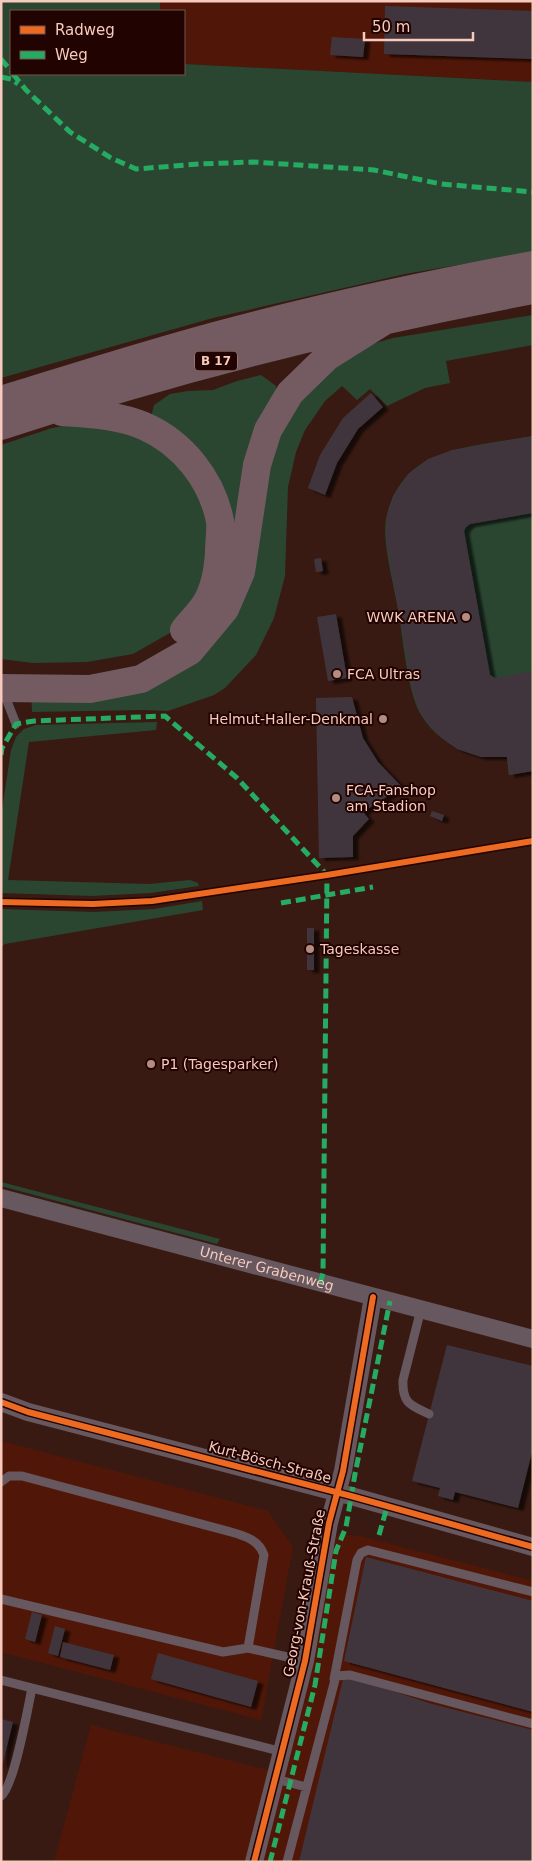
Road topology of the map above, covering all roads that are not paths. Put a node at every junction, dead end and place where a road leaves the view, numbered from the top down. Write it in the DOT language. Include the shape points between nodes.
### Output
graph roads {
  1 [pos="533,265"];
  2 [pos="533,290"];
  3 [pos="386,320"];
  4 [pos="1,400"];
  5 [pos="48,411"];
  6 [pos="1,426"];
  7 [pos="2,682"];
  8 [pos="16,724"];
  9 [pos="1,1198"];
  10 [pos="373,1297"];
  11 [pos="421,1309"];
  12 [pos="531,1339"];
  13 [pos="1,1402"];
  14 [pos="1,1409"];
  15 [pos="28,1412"];
  16 [pos="429,1414"];
  17 [pos="1,1482"];
  18 [pos="337,1492"];
  19 [pos="533,1547"];
  20 [pos="533,1592"];
  21 [pos="1,1599"];
  22 [pos="248,1648"];
  23 [pos="305,1661"];
  24 [pos="1,1680"];
  25 [pos="333,1684"];
  26 [pos="32,1688"];
  27 [pos="533,1724"];
  28 [pos="284,1752"];
  29 [pos="276,1779"];
  30 [pos="306,1786"];
  31 [pos="1,1796"];
  32 [pos="254,1862"];
  33 [pos="287,1862"];
  1 -- 4 [label="highway, B 17" via="270,322"];
  2 -- 3 [label="highway, B 17"];
  3 -- 5 [label="highway, B 17" via="234,356"];
  3 -- 7 [label="highway" via="327,357 290,392 268,430 257,465 240,572 225,609 190,651 141,679 90,689"];
  5 -- 6 [label="highway, B 17"];
  5 -- 7 [label="highway" via="126,419 166,438 193,462 211,491 220,522 218,569 206,602 179,636 135,662"];
  7 -- 8 [label="lane"];
  9 -- 10 [label="street, Unterer Grabenweg"];
  10 -- 11 [label="street, Unterer Grabenweg"];
  10 -- 18 [label="street, Georg-von-Krauß-Straße"];
  11 -- 12 [label="street, Unterer Grabenweg"];
  11 -- 16 [label="lane" via="403,1389 412,1405"];
  13 -- 15 [label="street, Kurt-Bösch-Straße"];
  14 -- 15 [label="street, Kurt-Bösch-Straße"];
  15 -- 18 [label="street, Kurt-Bösch-Straße"];
  17 -- 22 [label="lane" via="9,1476 22,1476 231,1532 258,1543 264,1563"];
  18 -- 19 [label="street, Kurt-Bösch-Straße"];
  18 -- 23 [label="street, Georg-von-Krauß-Straße"];
  20 -- 25 [label="lane" via="368,1550 361,1553"];
  21 -- 22 [label="lane" via="223,1652"];
  22 -- 23 [label="lane"];
  23 -- 28 [label="street, Georg-von-Krauß-Straße"];
  24 -- 26 [label="lane"];
  25 -- 27 [label="lane" via="336,1676 350,1675"];
  25 -- 30 [label="lane"];
  26 -- 28 [label="lane"];
  26 -- 31 [label="lane" via="12,1779"];
  28 -- 29 [label="street, Georg-von-Krauß-Straße"];
  29 -- 30 [label="lane"];
  29 -- 32 [label="street, Georg-von-Krauß-Straße"];
  30 -- 33 [label="lane"];
}
